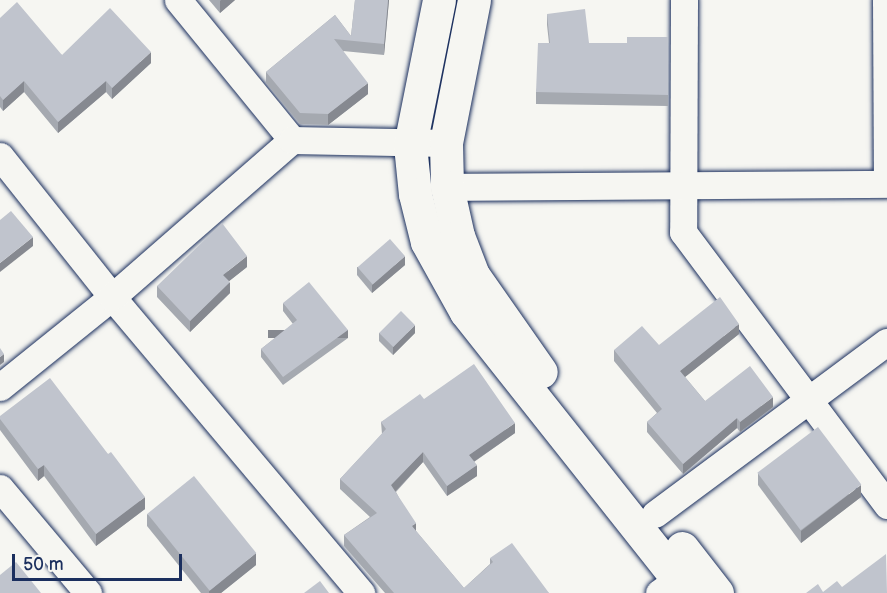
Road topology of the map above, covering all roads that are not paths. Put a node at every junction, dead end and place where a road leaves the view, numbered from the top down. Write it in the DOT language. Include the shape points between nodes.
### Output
graph roads {
  1 [pos="178,0"];
  2 [pos="439,0"];
  3 [pos="474,0"];
  4 [pos="684,0"];
  5 [pos="886,0"];
  6 [pos="292,140"];
  7 [pos="446,143"];
  8 [pos="410,145"];
  9 [pos="0,156"];
  10 [pos="887,174"];
  11 [pos="887,184"];
  12 [pos="683,185"];
  13 [pos="447,187"];
  14 [pos="112,297"];
  15 [pos="887,342"];
  16 [pos="0,387"];
  17 [pos="808,399"];
  18 [pos="0,488"];
  19 [pos="887,505"];
  20 [pos="655,514"];
  21 [pos="675,588"];
  22 [pos="88,593"];
  23 [pos="361,593"];
  24 [pos="717,593"];
  1 -- 6 [label="street"];
  2 -- 8 [label="main road"];
  3 -- 7 [label="main road"];
  4 -- 12 [label="street"];
  5 -- 10 [label="street"];
  6 -- 8 [label="street"];
  6 -- 14 [label="street"];
  7 -- 8 [label="street"];
  7 -- 13 [label="main road"];
  8 -- 21 [label="main road" via="415,194 427,242 465,312"];
  9 -- 14 [label="street"];
  11 -- 12 [label="street"];
  12 -- 13 [label="street"];
  12 -- 17 [label="street" via="683,232"];
  13 -- 20 [label="main road" via="458,236 473,275 522,347"];
  14 -- 16 [label="street"];
  14 -- 23 [label="street"];
  15 -- 17 [label="street"];
  17 -- 19 [label="street"];
  17 -- 20 [label="street"];
  18 -- 22 [label="street"];
  20 -- 24 [label="main road"];
}
